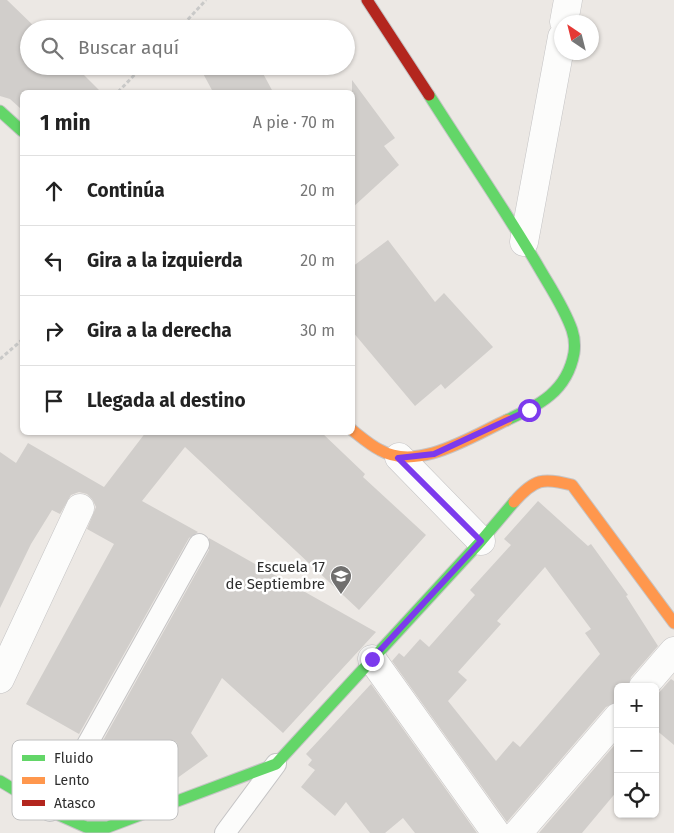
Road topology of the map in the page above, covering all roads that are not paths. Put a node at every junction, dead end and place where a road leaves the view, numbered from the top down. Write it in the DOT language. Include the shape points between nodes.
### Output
graph roads {
  1 [pos="367,0"];
  2 [pos="568,0"];
  3 [pos="565,15"];
  4 [pos="558,60"];
  5 [pos="0,111"];
  6 [pos="20,129"];
  7 [pos="524,242"];
  8 [pos="355,432"];
  9 [pos="398,458"];
  10 [pos="80,508"];
  11 [pos="481,541"];
  12 [pos="199,544"];
  13 [pos="674,623"];
  14 [pos="674,650"];
  15 [pos="372,659"];
  16 [pos="0,680"];
  17 [pos="646,683"];
  18 [pos="614,721"];
  19 [pos="90,740"];
  20 [pos="276,764"];
  21 [pos="0,781"];
  22 [pos="12,788"];
  23 [pos="178,801"];
  24 [pos="70,820"];
  25 [pos="127,820"];
  26 [pos="225,833"];
  27 [pos="496,833"];
  28 [pos="518,833"];
  1 -- 7 [label="street"];
  2 -- 3 [label="street"];
  4 -- 7 [label="street"];
  5 -- 6 [label="street"];
  7 -- 9 [label="street" via="573,332 574,352 567,372 557,388 542,403 529,410 434,454"];
  8 -- 9 [label="street" via="381,451"];
  9 -- 11 [label="street"];
  10 -- 16 [label="street"];
  11 -- 13 [label="street" via="524,490 535,483 551,480 572,485"];
  11 -- 15 [label="street"];
  12 -- 19 [label="lane"];
  14 -- 17 [label="street"];
  15 -- 20 [label="street"];
  15 -- 27 [label="street"];
  18 -- 28 [label="street"];
  20 -- 23 [label="street"];
  20 -- 26 [label="lane"];
  21 -- 22 [label="street"];
  24 -- 25 [label="street" via="86,827 108,827"];
}
